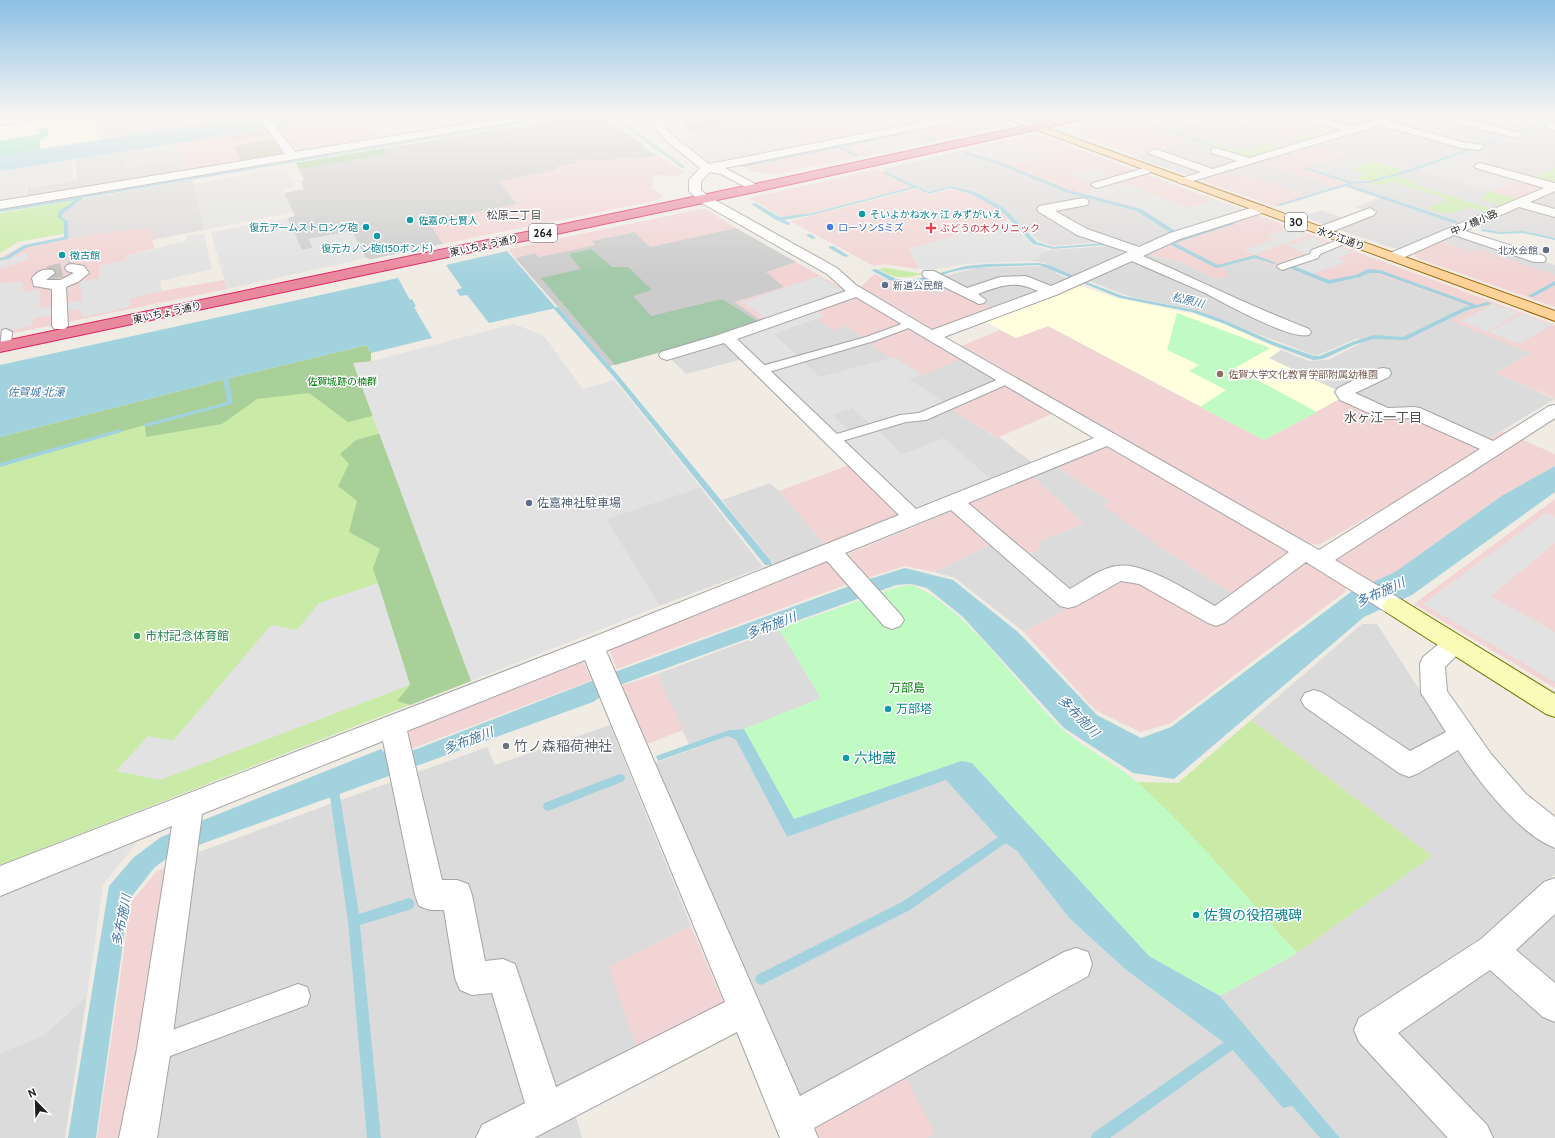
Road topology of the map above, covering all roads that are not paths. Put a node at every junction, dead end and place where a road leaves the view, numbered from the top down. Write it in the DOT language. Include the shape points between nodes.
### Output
graph roads {
  1 [pos="223,169"];
  2 [pos="706,169"];
  3 [pos="713,169"];
  4 [pos="842,169"];
  5 [pos="1151,169"];
  6 [pos="1204,169"];
  7 [pos="1222,169"];
  8 [pos="1491,169"];
  9 [pos="1212,172"];
  10 [pos="1183,181"];
  11 [pos="1098,184"];
  12 [pos="1555,187"];
  13 [pos="755,188"];
  14 [pos="704,199"];
  15 [pos="1083,202"];
  16 [pos="1519,202"];
  17 [pos="0,205"];
  18 [pos="1261,209"];
  19 [pos="1370,212"];
  20 [pos="1555,213"];
  21 [pos="1321,231"];
  22 [pos="1453,231"];
  23 [pos="1346,240"];
  24 [pos="1136,254"];
  25 [pos="1393,257"];
  26 [pos="1539,259"];
  27 [pos="1282,267"];
  28 [pos="72,268"];
  29 [pos="48,273"];
  30 [pos="932,276"];
  31 [pos="59,284"];
  32 [pos="858,292"];
  33 [pos="1050,292"];
  34 [pos="966,293"];
  35 [pos="999,311"];
  36 [pos="1555,316"];
  37 [pos="910,324"];
  38 [pos="60,326"];
  39 [pos="6,332"];
  40 [pos="1303,332"];
  41 [pos="931,336"];
  42 [pos="726,337"];
  43 [pos="2,346"];
  44 [pos="667,355"];
  45 [pos="762,370"];
  46 [pos="1383,373"];
  47 [pos="1006,380"];
  48 [pos="1555,410"];
  49 [pos="1108,439"];
  50 [pos="832,440"];
  51 [pos="1494,449"];
  52 [pos="953,501"];
  53 [pos="913,518"];
  54 [pos="830,551"];
  55 [pos="1312,556"];
  56 [pos="1394,606"];
  57 [pos="892,620"];
  58 [pos="1454,644"];
  59 [pos="601,668"];
  60 [pos="1314,700"];
  61 [pos="1555,706"];
  62 [pos="1464,738"];
  63 [pos="399,750"];
  64 [pos="186,828"];
  65 [pos="1555,835"];
  66 [pos="0,881"];
  67 [pos="1555,893"];
  68 [pos="1492,950"];
  69 [pos="1076,964"];
  70 [pos="298,996"];
  71 [pos="1555,1005"];
  72 [pos="745,1010"];
  73 [pos="154,1049"];
  74 [pos="546,1112"];
  75 [pos="796,1129"];
  76 [pos="138,1138"];
  77 [pos="495,1138"];
  78 [pos="1474,1138"];
  1 -- 17 [label="street"];
  2 -- 14 [label="street" via="695,180 695,190"];
  3 -- 13 [label="street" via="724,171"];
  4 -- 13 [label="highway, 東いちょう通り / 264"];
  5 -- 10 [label="main road, 水ケ江通り / 30"];
  5 -- 11 [label="street"];
  6 -- 9 [label="street"];
  7 -- 9 [label="street"];
  8 -- 12 [label="street"];
  9 -- 10 [label="street"];
  10 -- 18 [label="main road, 水ケ江通り / 30"];
  12 -- 16 [label="street, 中ノ橋小路"];
  13 -- 14 [label="highway, 東いちょう通り / 264"];
  14 -- 32 [label="street" via="832,271"];
  14 -- 43 [label="highway, 東いちょう通り / 264"];
  15 -- 24 [label="street" via="1043,209 1082,232"];
  16 -- 20 [label="street"];
  16 -- 22 [label="street, 中ノ橋小路"];
  18 -- 21 [label="main road, 水ケ江通り / 30"];
  18 -- 24 [label="street" via="1178,234"];
  19 -- 21 [label="street"];
  21 -- 23 [label="main road, 水ケ江通り / 30"];
  22 -- 25 [label="street, 中ノ橋小路"];
  22 -- 26 [label="street"];
  23 -- 25 [label="main road, 水ケ江通り / 30"];
  23 -- 27 [label="lane" via="1315,252 1315,256"];
  24 -- 33 [label="street"];
  24 -- 40 [label="street" via="1254,314"];
  25 -- 36 [label="main road, 水ケ江通り / 30"];
  28 -- 31 [label="street" via="79,269 82,273"];
  29 -- 31 [label="street" via="39,278 39,283"];
  30 -- 34 [label="street"];
  31 -- 38 [label="street"];
  32 -- 37 [label="street"];
  32 -- 42 [label="street"];
  33 -- 34 [label="street" via="1026,280 1000,281"];
  33 -- 35 [label="street"];
  34 -- 35 [label="street"];
  35 -- 41 [label="street"];
  37 -- 41 [label="street"];
  37 -- 45 [label="lane" via="870,339"];
  39 -- 43 [label="lane"];
  41 -- 47 [label="street"];
  42 -- 44 [label="street"];
  42 -- 45 [label="street"];
  45 -- 50 [label="street"];
  46 -- 51 [label="street" via="1344,392 1346,396 1386,414 1414,412"];
  47 -- 49 [label="street"];
  47 -- 50 [label="lane" via="921,417 905,418"];
  48 -- 51 [label="street"];
  49 -- 52 [label="street"];
  49 -- 55 [label="street"];
  50 -- 53 [label="street"];
  51 -- 55 [label="street"];
  52 -- 53 [label="street"];
  52 -- 55 [label="street" via="1068,600 1118,573 1144,577 1216,617"];
  53 -- 54 [label="street"];
  54 -- 57 [label="street"];
  54 -- 59 [label="street"];
  55 -- 56 [label="street"];
  56 -- 58 [label="street"];
  58 -- 61 [label="street"];
  58 -- 62 [label="street" via="1432,664 1434,693"];
  59 -- 63 [label="street"];
  59 -- 72 [label="street"];
  60 -- 62 [label="street" via="1409,765 1451,742"];
  62 -- 65 [label="street" via="1516,803"];
  63 -- 64 [label="street"];
  63 -- 74 [label="street" via="430,895 457,895 472,978 503,976"];
  64 -- 66 [label="street"];
  64 -- 73 [label="street"];
  67 -- 68 [label="street"];
  68 -- 71 [label="street"];
  68 -- 78 [label="street" via="1371,1030"];
  69 -- 75 [label="street"];
  70 -- 73 [label="lane"];
  72 -- 74 [label="street"];
  72 -- 75 [label="street"];
  73 -- 76 [label="street"];
  74 -- 77 [label="street"];
}
